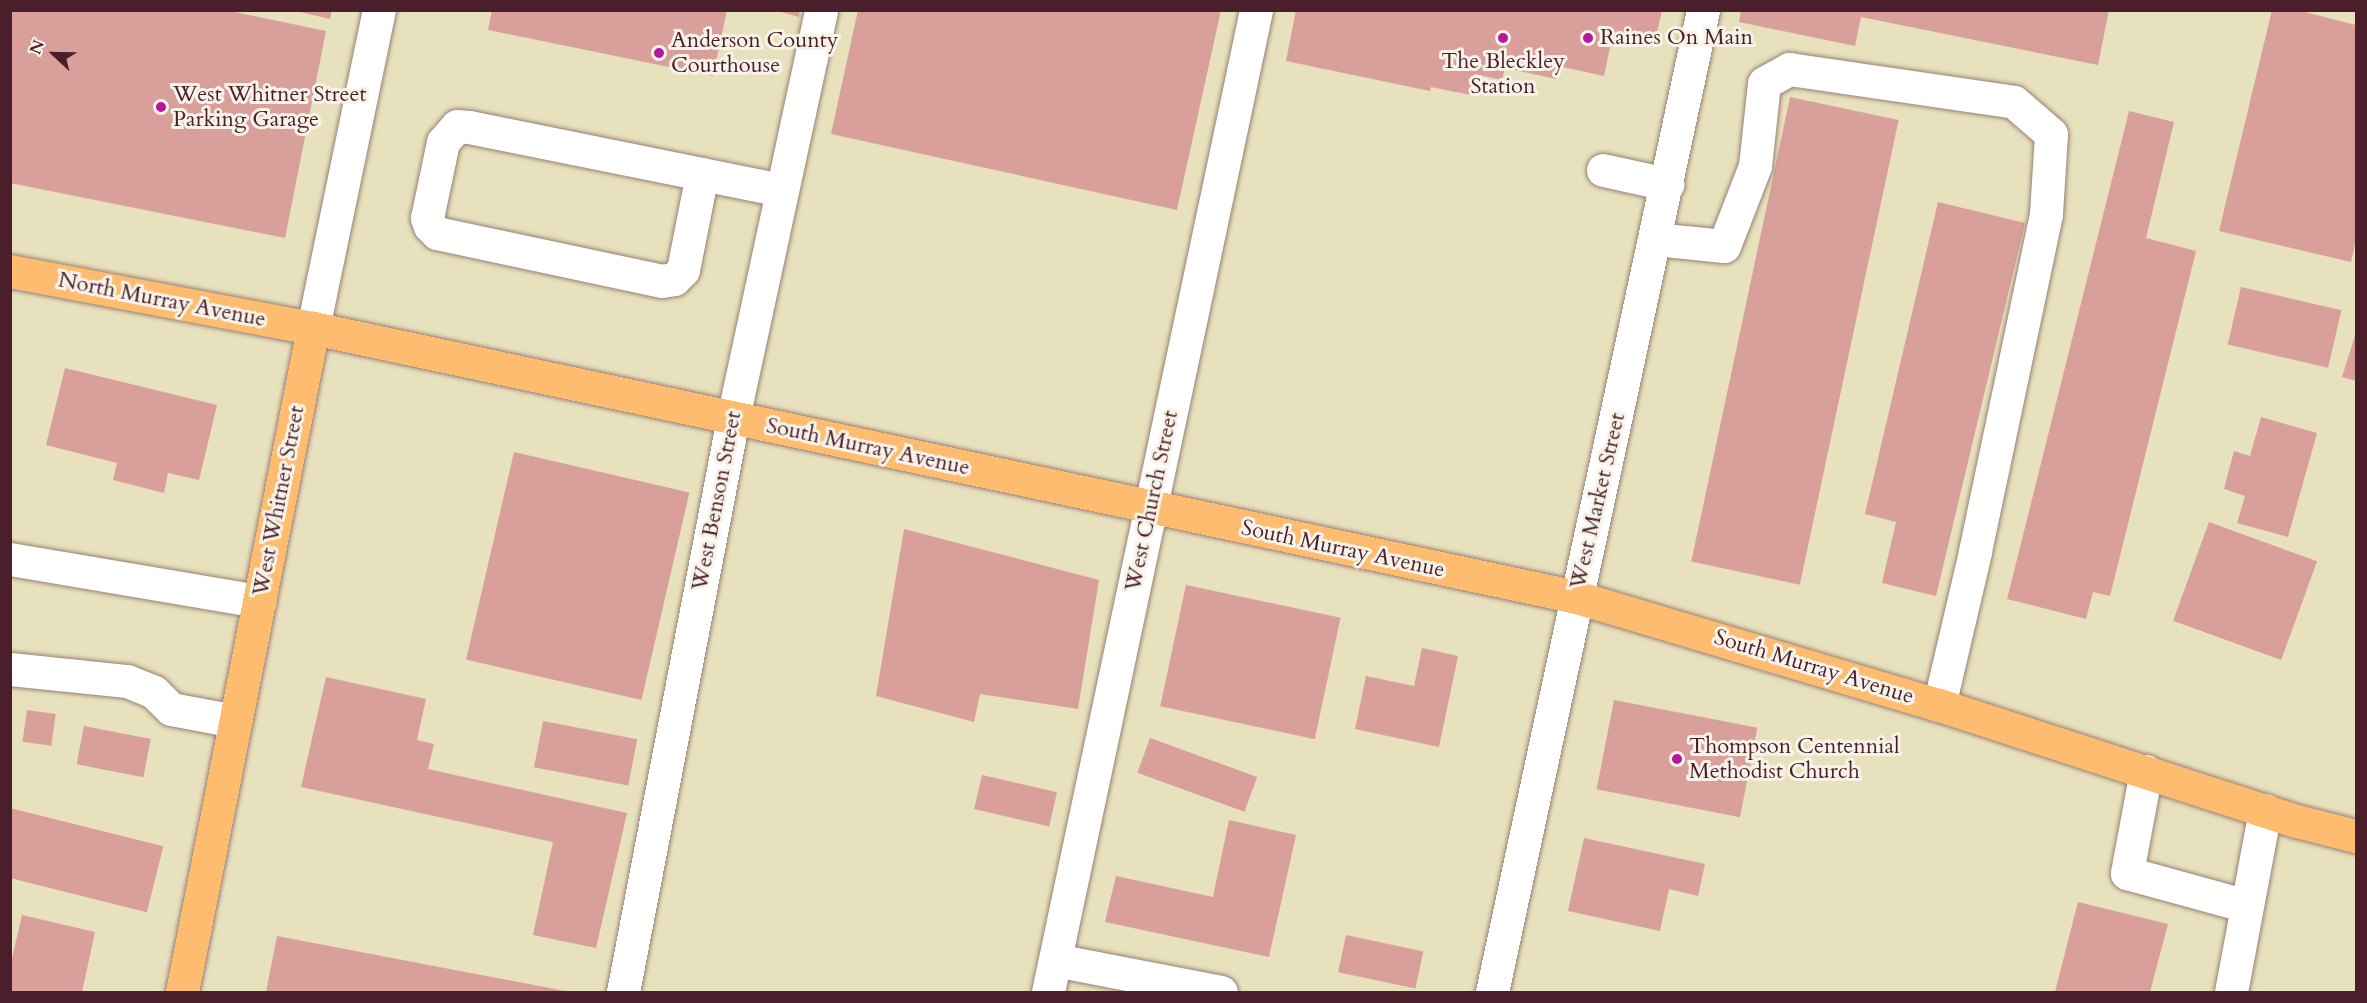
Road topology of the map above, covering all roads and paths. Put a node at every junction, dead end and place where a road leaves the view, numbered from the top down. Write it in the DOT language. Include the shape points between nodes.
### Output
graph roads {
  1 [pos="379,10"];
  2 [pos="821,10"];
  3 [pos="1256,10"];
  4 [pos="1703,10"];
  5 [pos="1603,170"];
  6 [pos="702,174"];
  7 [pos="1667,184"];
  8 [pos="782,190"];
  9 [pos="1655,239"];
  10 [pos="10,272"];
  11 [pos="313,328"];
  12 [pos="733,418"];
  13 [pos="1150,508"];
  14 [pos="10,559"];
  15 [pos="1576,597"];
  16 [pos="259,601"];
  17 [pos="10,669"];
  18 [pos="1939,705"];
  19 [pos="236,721"];
  20 [pos="2146,771"];
  21 [pos="2265,810"];
  22 [pos="2356,836"];
  23 [pos="2247,906"];
  24 [pos="1055,960"];
  25 [pos="182,993"];
  26 [pos="622,993"];
  27 [pos="1048,993"];
  28 [pos="1221,993"];
  29 [pos="1492,993"];
  30 [pos="2231,993"];
  1 -- 11 [label="street, West Whitner Street"];
  2 -- 8 [label="street, West Benson Street"];
  3 -- 13 [label="street, West Church Street"];
  4 -- 7 [label="street, West Market Street"];
  5 -- 7 [label="street"];
  6 -- 6 [label="street" via="457,126 442,142 428,218 437,233 662,281 674,279 683,270"];
  6 -- 8 [label="street"];
  7 -- 9 [label="street, West Market Street"];
  8 -- 12 [label="street, West Benson Street"];
  9 -- 15 [label="street, West Market Street"];
  9 -- 18 [label="street" via="1724,246 1755,166 1764,83 1789,69 2014,102 2051,134 2046,214"];
  10 -- 11 [label="main road, North Murray Avenue"];
  11 -- 12 [label="main road, South Murray Avenue"];
  11 -- 16 [label="main road, West Whitner Street"];
  12 -- 13 [label="main road, South Murray Avenue"];
  12 -- 26 [label="street, West Benson Street"];
  13 -- 15 [label="main road, South Murray Avenue"];
  13 -- 24 [label="street, West Church Street"];
  14 -- 16 [label="street"];
  15 -- 18 [label="main road, South Murray Avenue"];
  15 -- 29 [label="street, West Market Street"];
  16 -- 19 [label="main road, West Whitner Street"];
  17 -- 19 [label="street" via="127,681 154,692 171,709"];
  18 -- 20 [label="main road, South Murray Avenue"];
  19 -- 25 [label="main road, West Whitner Street"];
  20 -- 21 [label="main road, South Murray Avenue"];
  20 -- 23 [label="street" via="2127,873"];
  21 -- 22 [label="main road, South Murray Avenue"];
  21 -- 23 [label="street"];
  23 -- 30 [label="street"];
  24 -- 27 [label="street, West Church Street"];
  24 -- 28 [label="street"];
}
